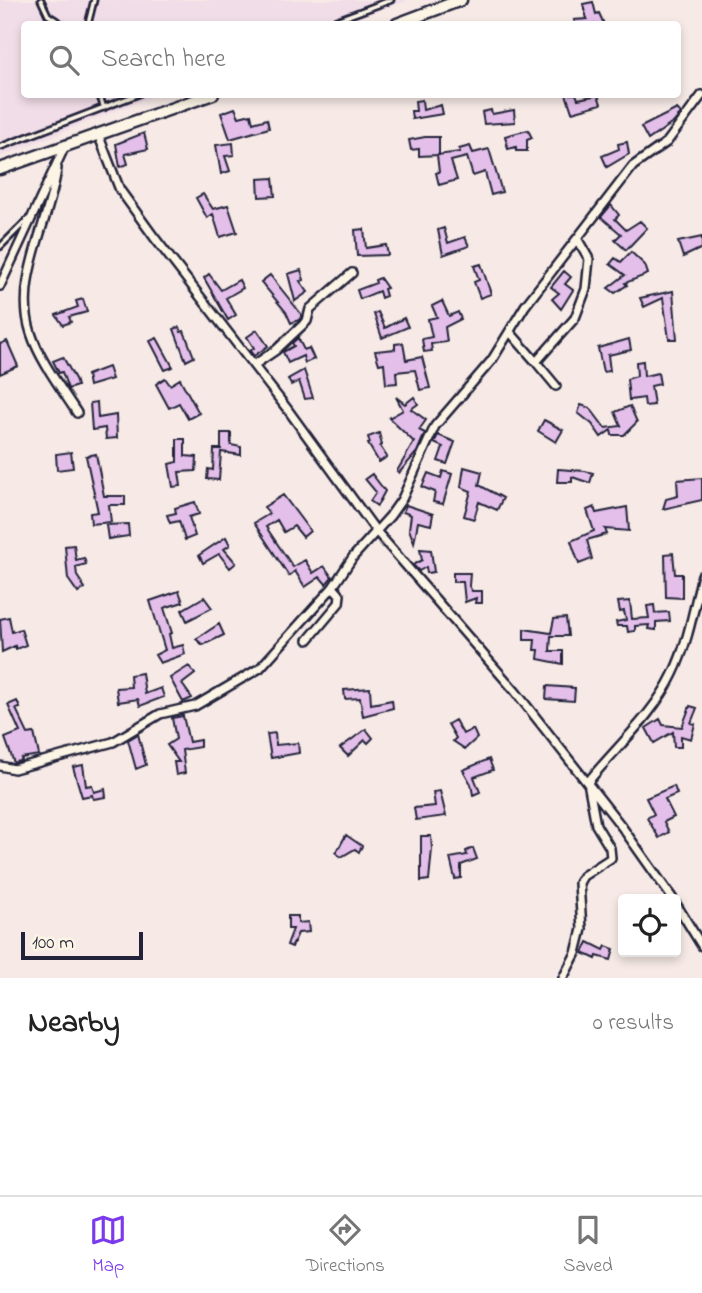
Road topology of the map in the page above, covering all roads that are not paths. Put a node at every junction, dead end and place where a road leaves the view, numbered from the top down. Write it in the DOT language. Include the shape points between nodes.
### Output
graph roads {
  1 [pos="41,0"];
  2 [pos="94,0"];
  3 [pos="391,0"];
  4 [pos="461,0"];
  5 [pos="57,21"];
  6 [pos="89,21"];
  7 [pos="334,21"];
  8 [pos="405,21"];
  9 [pos="702,95"];
  10 [pos="101,98"];
  11 [pos="129,98"];
  12 [pos="202,98"];
  13 [pos="104,108"];
  14 [pos="98,134"];
  15 [pos="0,147"];
  16 [pos="64,148"];
  17 [pos="57,168"];
  18 [pos="0,169"];
  19 [pos="32,215"];
  20 [pos="578,240"];
  21 [pos="0,247"];
  22 [pos="352,273"];
  23 [pos="0,286"];
  24 [pos="510,332"];
  25 [pos="536,362"];
  26 [pos="254,365"];
  27 [pos="556,386"];
  28 [pos="76,413"];
  29 [pos="376,531"];
  30 [pos="702,575"];
  31 [pos="333,587"];
  32 [pos="308,640"];
  33 [pos="0,766"];
  34 [pos="588,782"];
  35 [pos="669,894"];
  36 [pos="681,912"];
  37 [pos="702,946"];
  38 [pos="563,978"];
  1 -- 5 [label="lane" via="48,15"];
  2 -- 6 [label="lane"];
  3 -- 7 [label="lane"];
  4 -- 8 [label="street"];
  9 -- 20 [label="street" via="667,142 633,166"];
  10 -- 13 [label="lane"];
  11 -- 13 [label="lane"];
  12 -- 14 [label="street"];
  13 -- 15 [label="lane"];
  14 -- 16 [label="street"];
  14 -- 26 [label="street" via="120,190"];
  16 -- 17 [label="street"];
  16 -- 18 [label="street"];
  17 -- 19 [label="street"];
  17 -- 28 [label="street" via="54,195 30,275 29,324 37,348"];
  19 -- 21 [label="lane"];
  19 -- 23 [label="street"];
  20 -- 24 [label="street" via="524,306"];
  20 -- 25 [label="street" via="589,259 586,289 575,318"];
  22 -- 26 [label="street" via="310,309 307,321"];
  24 -- 25 [label="street"];
  24 -- 29 [label="street" via="435,426 402,499"];
  25 -- 27 [label="street"];
  26 -- 29 [label="street"];
  29 -- 31 [label="street"];
  29 -- 34 [label="street"];
  30 -- 34 [label="street" via="673,674 631,734"];
  31 -- 32 [label="street" via="340,595 339,603"];
  31 -- 33 [label="street" via="260,668 195,706 159,714 113,742 26,766"];
  34 -- 35 [label="street"];
  34 -- 38 [label="street" via="596,825 611,858 579,883 582,929"];
  36 -- 37 [label="street"];
}
